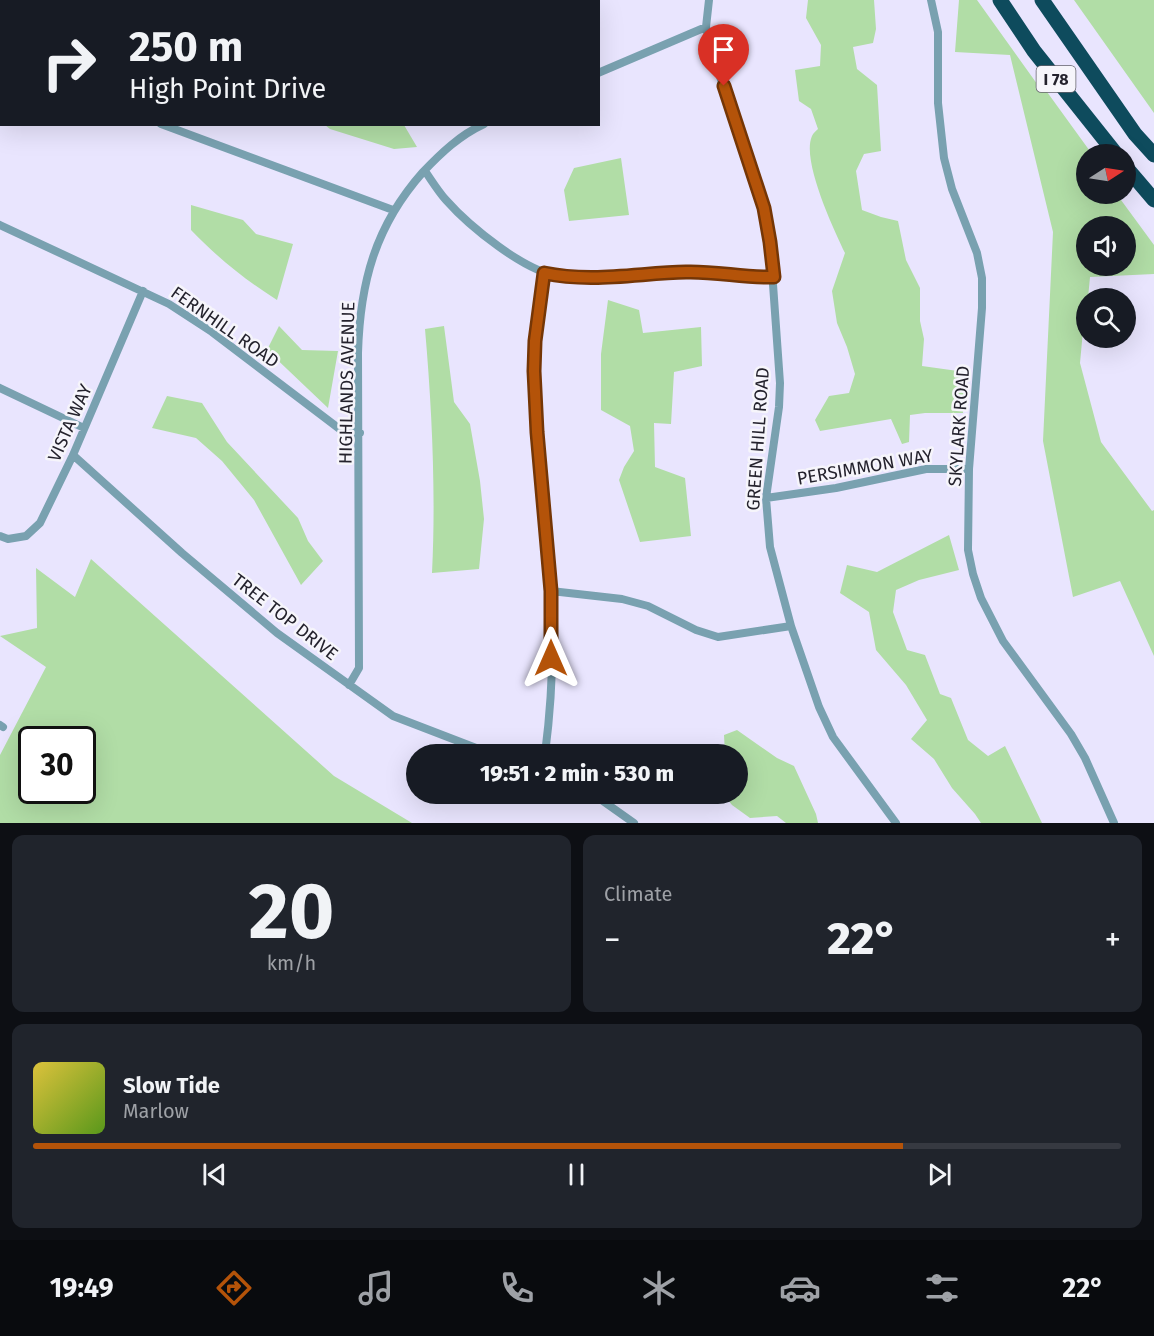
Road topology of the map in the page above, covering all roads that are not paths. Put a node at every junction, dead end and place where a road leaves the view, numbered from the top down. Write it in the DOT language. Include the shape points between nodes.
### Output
graph roads {
  1 [pos="709,0"];
  2 [pos="931,0"];
  3 [pos="1000,0"];
  4 [pos="1042,0"];
  5 [pos="706,27"];
  6 [pos="600,72"];
  7 [pos="166,126"];
  8 [pos="480,126"];
  9 [pos="1108,144"];
  10 [pos="1154,155"];
  11 [pos="424,171"];
  12 [pos="1136,179"];
  13 [pos="1154,200"];
  14 [pos="393,210"];
  15 [pos="0,225"];
  16 [pos="544,273"];
  17 [pos="774,277"];
  18 [pos="143,291"];
  19 [pos="0,388"];
  20 [pos="84,428"];
  21 [pos="360,433"];
  22 [pos="72,455"];
  23 [pos="969,469"];
  24 [pos="766,498"];
  25 [pos="0,536"];
  26 [pos="551,591"];
  27 [pos="791,626"];
  28 [pos="349,685"];
  29 [pos="466,744"];
  30 [pos="546,744"];
  31 [pos="607,804"];
  32 [pos="634,823"];
  33 [pos="896,823"];
  34 [pos="1114,823"];
  1 -- 5 [label="street, GREEN HILL ROAD"];
  2 -- 23 [label="street, SKYLARK ROAD" via="938,32 938,103 944,158 982,278"];
  3 -- 9 [label="highway, I 78" via="1034,51"];
  4 -- 10 [label="highway, I 78" via="1135,134"];
  5 -- 6 [label="street"];
  5 -- 17 [label="street, GREEN HILL ROAD" via="764,208"];
  7 -- 14 [label="street"];
  8 -- 11 [label="street, HIGHLANDS AVENUE" via="450,145"];
  11 -- 14 [label="street, HIGHLANDS AVENUE"];
  11 -- 16 [label="street" via="446,200 478,230"];
  12 -- 13 [label="highway"];
  14 -- 21 [label="street, HIGHLANDS AVENUE" via="368,268 360,309"];
  15 -- 18 [label="street, FERNHILL ROAD"];
  16 -- 17 [label="street" via="597,278 689,272"];
  16 -- 26 [label="street" via="534,371"];
  17 -- 24 [label="street, GREEN HILL ROAD" via="780,383"];
  18 -- 20 [label="street, VISTA WAY"];
  18 -- 21 [label="street, FERNHILL ROAD" via="212,332 341,430"];
  19 -- 20 [label="street"];
  20 -- 22 [label="street, VISTA WAY"];
  21 -- 28 [label="street, HIGHLANDS AVENUE" via="359,668"];
  22 -- 25 [label="street, VISTA WAY" via="33,532 17,539"];
  22 -- 28 [label="street, TREE TOP DRIVE" via="277,633"];
  23 -- 24 [label="street, PERSIMMON WAY" via="926,469"];
  23 -- 34 [label="street, SKYLARK ROAD" via="968,550 981,598 1016,661 1071,734"];
  24 -- 27 [label="street, GREEN HILL ROAD" via="770,547"];
  26 -- 27 [label="street" via="648,606 718,637"];
  26 -- 30 [label="street"];
  27 -- 33 [label="street, GREEN HILL ROAD" via="833,737"];
  28 -- 29 [label="street, TREE TOP DRIVE" via="393,716"];
  31 -- 32 [label="street"];
}
